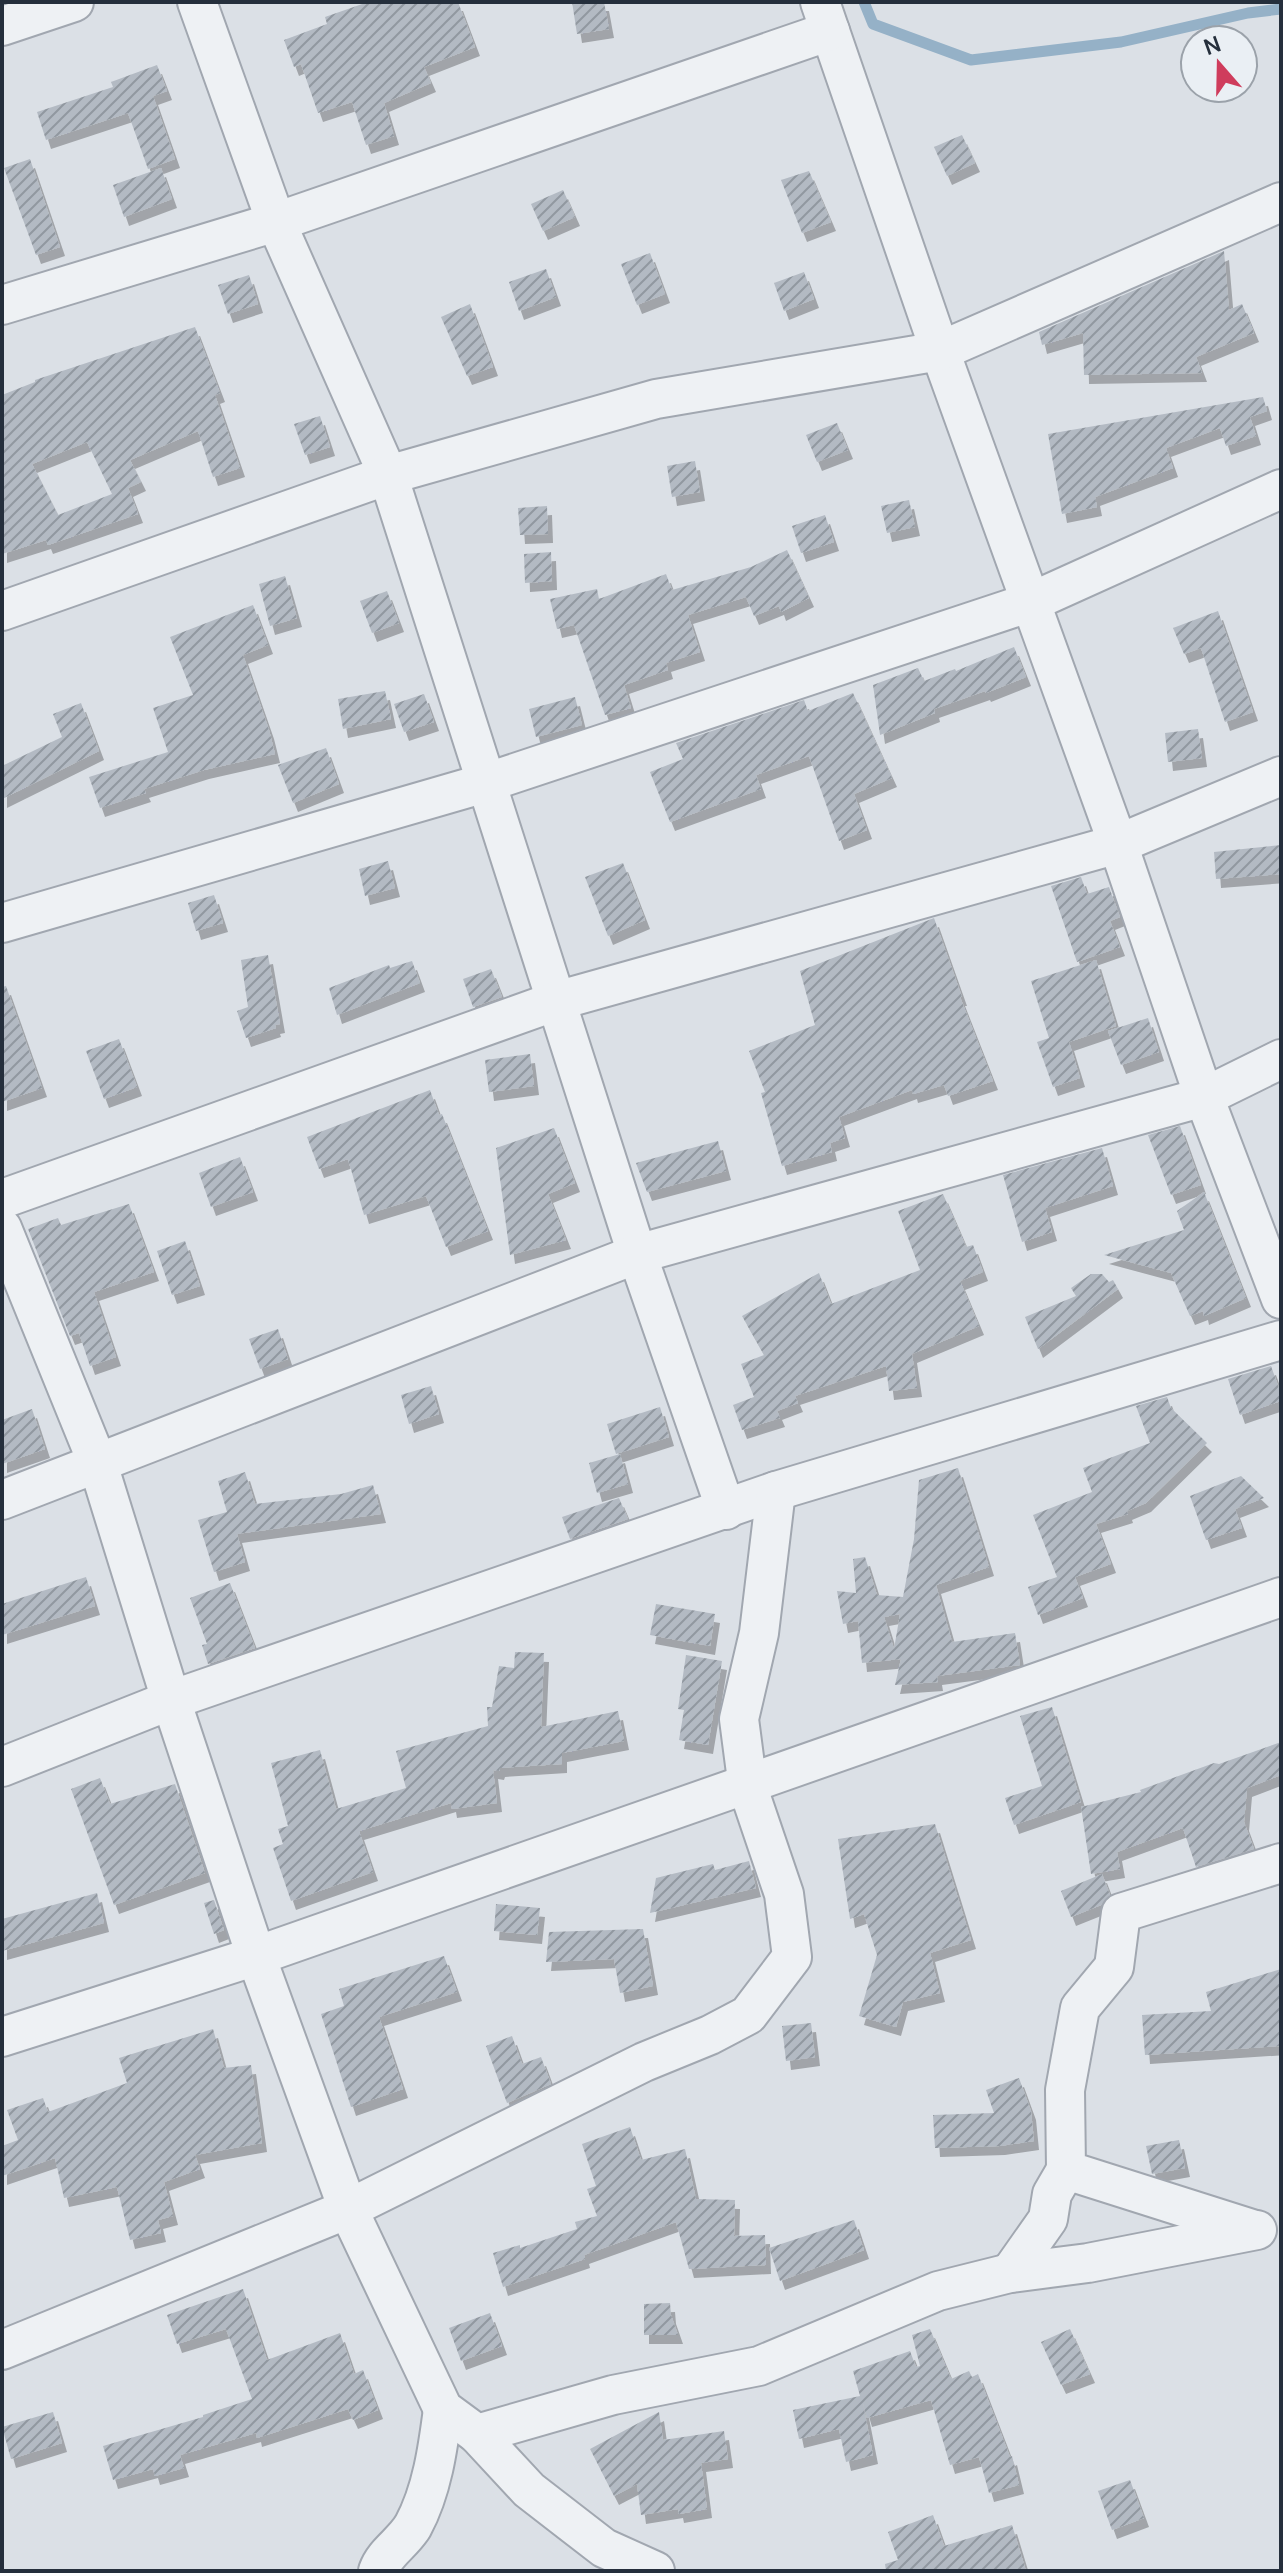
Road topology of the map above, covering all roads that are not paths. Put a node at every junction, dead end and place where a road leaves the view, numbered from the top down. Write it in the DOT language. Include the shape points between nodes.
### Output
graph roads {
  1 [pos="74,2"];
  2 [pos="197,2"];
  3 [pos="825,17"];
  4 [pos="2,26"];
  5 [pos="1281,202"];
  6 [pos="276,222"];
  7 [pos="2,305"];
  8 [pos="940,351"];
  9 [pos="388,475"];
  10 [pos="1281,489"];
  11 [pos="1031,602"];
  12 [pos="2,611"];
  13 [pos="1281,776"];
  14 [pos="485,783"];
  15 [pos="1118,844"];
  16 [pos="2,923"];
  17 [pos="556,1001"];
  18 [pos="1281,1059"];
  19 [pos="1204,1097"];
  20 [pos="2,1199"];
  21 [pos="2,1228"];
  22 [pos="637,1254"];
  23 [pos="1281,1299"];
  24 [pos="1281,1340"];
  25 [pos="98,1464"];
  26 [pos="776,1491"];
  27 [pos="2,1500"];
  28 [pos="726,1510"];
  29 [pos="1281,1597"];
  30 [pos="171,1700"];
  31 [pos="2,1767"];
  32 [pos="1281,1863"];
  33 [pos="256,1956"];
  34 [pos="2,2037"];
  35 [pos="1066,2170"];
  36 [pos="348,2209"];
  37 [pos="1269,2228"];
  38 [pos="1010,2273"];
  39 [pos="2,2350"];
  40 [pos="443,2409"];
  41 [pos="477,2434"];
  42 [pos="378,2571"];
  43 [pos="655,2571"];
  1 -- 4 [label="street"];
  2 -- 6 [label="street"];
  3 -- 6 [label="street"];
  3 -- 8 [label="street"];
  5 -- 8 [label="street"];
  6 -- 7 [label="street"];
  6 -- 9 [label="street"];
  8 -- 9 [label="street" via="656,399"];
  8 -- 11 [label="street"];
  9 -- 12 [label="street"];
  9 -- 14 [label="street"];
  10 -- 11 [label="street"];
  11 -- 14 [label="street"];
  11 -- 15 [label="street"];
  13 -- 15 [label="street"];
  14 -- 16 [label="street"];
  14 -- 17 [label="street"];
  15 -- 17 [label="street"];
  15 -- 19 [label="street"];
  17 -- 20 [label="street"];
  17 -- 22 [label="street"];
  18 -- 19 [label="street"];
  19 -- 22 [label="street"];
  19 -- 23 [label="street"];
  21 -- 25 [label="street"];
  22 -- 25 [label="street"];
  22 -- 28 [label="street"];
  24 -- 26 [label="street"];
  25 -- 27 [label="street"];
  25 -- 30 [label="street"];
  26 -- 28 [label="street"];
  26 -- 36 [label="street" via="759,1633 739,1719 748,1788 784,1894 792,1957 748,2015"];
  28 -- 30 [label="street"];
  29 -- 33 [label="street"];
  30 -- 31 [label="street"];
  30 -- 33 [label="street"];
  32 -- 35 [label="street" via="1121,1913 1114,1967 1080,2008 1065,2090"];
  33 -- 34 [label="street"];
  33 -- 36 [label="street"];
  35 -- 37 [label="street"];
  35 -- 38 [label="street" via="1052,2194 1048,2219"];
  36 -- 39 [label="street"];
  36 -- 40 [label="street"];
  37 -- 38 [label="street"];
  38 -- 41 [label="street" via="938,2291 759,2366 613,2395"];
  40 -- 41 [label="street"];
  40 -- 42 [label="street" via="435,2466 412,2527"];
  41 -- 43 [label="street" via="529,2490 604,2548"];
}
